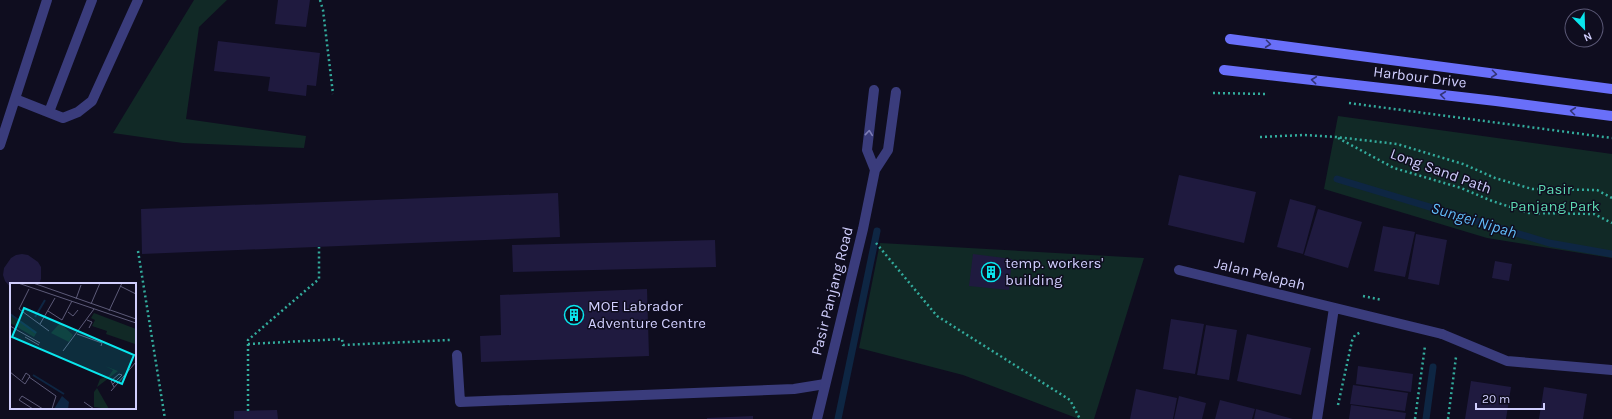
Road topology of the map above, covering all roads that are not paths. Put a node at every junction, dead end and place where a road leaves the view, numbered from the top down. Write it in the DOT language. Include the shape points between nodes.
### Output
graph roads {
  1 [pos="47,0"];
  2 [pos="92,0"];
  3 [pos="138,0"];
  4 [pos="1230,40"];
  5 [pos="1224,70"];
  6 [pos="1612,89"];
  7 [pos="874,90"];
  8 [pos="896,92"];
  9 [pos="15,99"];
  10 [pos="50,112"];
  11 [pos="1612,116"];
  12 [pos="0,145"];
  13 [pos="875,170"];
  14 [pos="1179,270"];
  15 [pos="1334,308"];
  16 [pos="457,355"];
  17 [pos="1612,370"];
  18 [pos="825,384"];
  19 [pos="817,419"];
  20 [pos="1317,419"];
  1 -- 9 [label="street"];
  2 -- 10 [label="street"];
  3 -- 10 [label="street" via="92,101 78,112 63,118"];
  4 -- 6 [label="street, Harbour Drive, one-way"];
  11 -- 5 [label="street, Harbour Drive, one-way"];
  13 -- 7 [label="street, one-way" via="867,150"];
  8 -- 13 [label="street, Pasir Panjang Road" via="888,150"];
  9 -- 10 [label="street"];
  9 -- 12 [label="street"];
  13 -- 18 [label="street, Pasir Panjang Road"];
  14 -- 15 [label="street, Jalan Pelepah"];
  15 -- 17 [label="street, Jalan Pelepah" via="1442,334 1507,361"];
  15 -- 20 [label="street"];
  16 -- 18 [label="street" via="460,402 794,389"];
  18 -- 19 [label="street, Pasir Panjang Road"];
}
